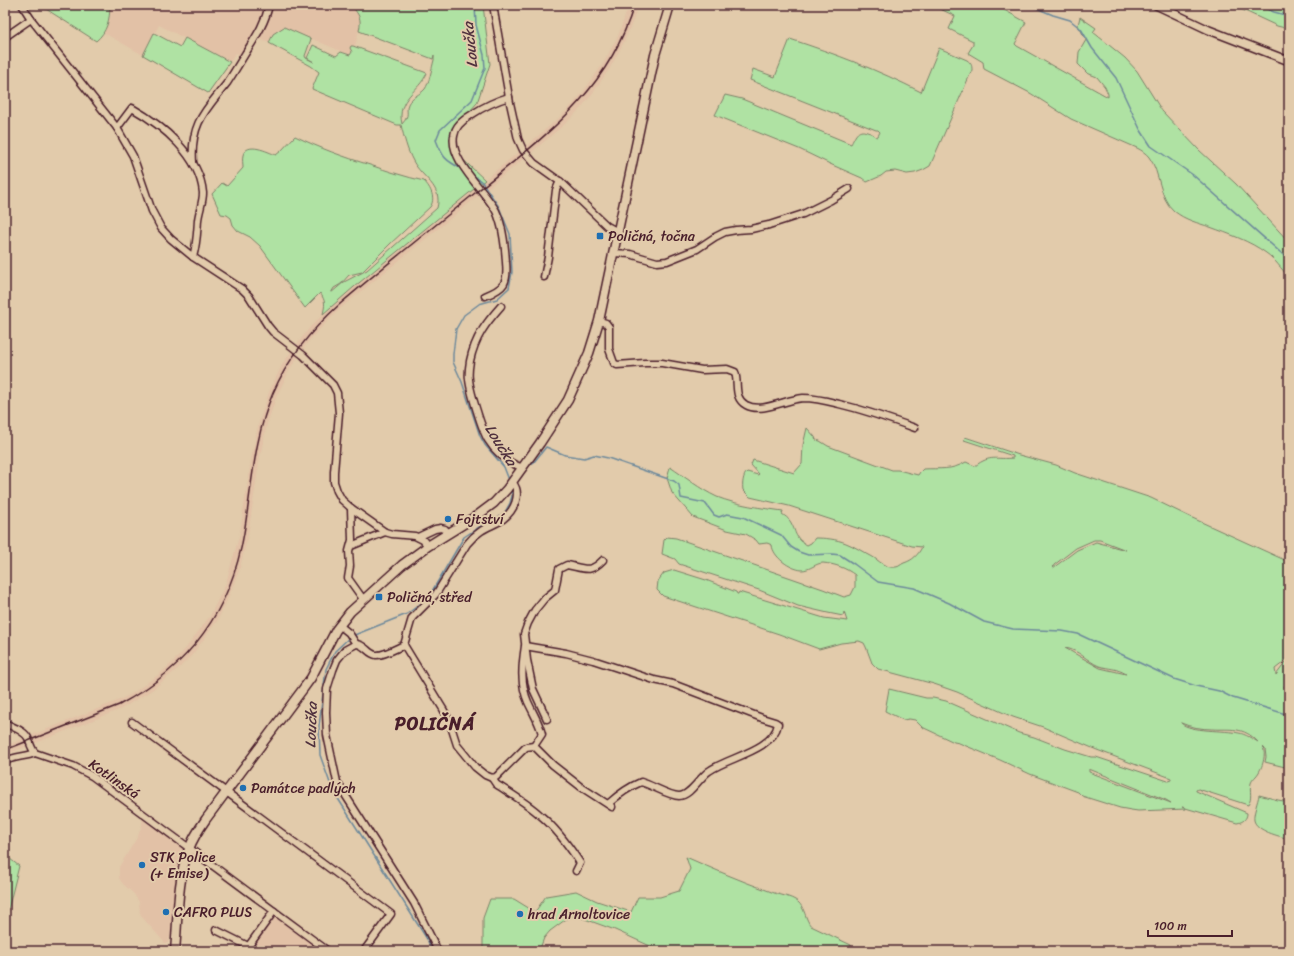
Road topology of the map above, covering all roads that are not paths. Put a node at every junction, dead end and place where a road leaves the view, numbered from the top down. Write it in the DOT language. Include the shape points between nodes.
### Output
graph roads {
  1 [pos="22,5"];
  2 [pos="269,5"];
  3 [pos="493,5"];
  4 [pos="670,5"];
  5 [pos="1156,5"];
  6 [pos="31,20"];
  7 [pos="5,37"];
  8 [pos="1289,61"];
  9 [pos="509,97"];
  10 [pos="117,128"];
  11 [pos="193,162"];
  12 [pos="560,181"];
  13 [pos="850,189"];
  14 [pos="618,232"];
  15 [pos="614,252"];
  16 [pos="193,257"];
  17 [pos="544,277"];
  18 [pos="485,296"];
  19 [pos="502,306"];
  20 [pos="599,320"];
  21 [pos="915,428"];
  22 [pos="523,468"];
  23 [pos="513,482"];
  24 [pos="351,508"];
  25 [pos="385,532"];
  26 [pos="449,533"];
  27 [pos="418,537"];
  28 [pos="351,546"];
  29 [pos="428,546"];
  30 [pos="603,560"];
  31 [pos="363,599"];
  32 [pos="339,625"];
  33 [pos="355,642"];
  34 [pos="404,645"];
  35 [pos="525,646"];
  36 [pos="547,719"];
  37 [pos="132,722"];
  38 [pos="5,723"];
  39 [pos="534,746"];
  40 [pos="35,753"];
  41 [pos="5,761"];
  42 [pos="492,778"];
  43 [pos="226,792"];
  44 [pos="189,848"];
  45 [pos="576,871"];
  46 [pos="274,911"];
  47 [pos="216,930"];
  48 [pos="246,948"];
  49 [pos="175,951"];
  50 [pos="328,951"];
  51 [pos="364,951"];
  52 [pos="438,951"];
  1 -- 6 [label="street"];
  2 -- 11 [label="street" via="262,27 199,121 192,143"];
  3 -- 9 [label="street"];
  4 -- 14 [label="main road" via="655,55"];
  5 -- 8 [label="street" via="1209,30"];
  6 -- 7 [label="street"];
  6 -- 10 [label="street"];
  9 -- 12 [label="street" via="518,139 523,150 534,163"];
  9 -- 18 [label="street" via="488,104 464,120 454,136 454,145 461,162 495,210 501,227 507,268 506,280 500,289"];
  10 -- 11 [label="street" via="132,108 168,133"];
  10 -- 16 [label="street" via="133,156 152,211 161,228"];
  11 -- 16 [label="street" via="203,194"];
  12 -- 14 [label="street" via="607,226"];
  12 -- 17 [label="street" via="556,190"];
  13 -- 15 [label="street" via="803,214 769,226 725,232 697,249 667,261 657,262"];
  14 -- 15 [label="main road"];
  15 -- 20 [label="main road"];
  16 -- 24 [label="street" via="242,289 273,332 303,355 333,385 337,393 339,413 334,482 342,500"];
  19 -- 22 [label="street" via="478,336 470,359 469,379 488,441 507,460"];
  20 -- 21 [label="street" via="609,327 609,349 617,365 662,363 702,370 727,370 735,372 739,398 751,407 762,408 802,398 822,400"];
  20 -- 22 [label="main road" via="575,386"];
  22 -- 23 [label="main road"];
  23 -- 26 [label="main road" via="488,508"];
  23 -- 34 [label="street" via="517,492 512,509 504,518 480,531 467,544 436,594 412,618"];
  24 -- 25 [label="street"];
  24 -- 28 [label="street"];
  25 -- 27 [label="street"];
  25 -- 28 [label="street"];
  26 -- 27 [label="street" via="445,528 438,528"];
  26 -- 29 [label="main road"];
  27 -- 29 [label="street"];
  28 -- 31 [label="street" via="348,578"];
  29 -- 31 [label="main road"];
  30 -- 35 [label="street" via="593,569 567,564 560,569 555,590 544,599 528,623 524,634"];
  31 -- 32 [label="main road"];
  32 -- 33 [label="street"];
  32 -- 43 [label="main road" via="311,678"];
  33 -- 34 [label="street" via="376,655"];
  33 -- 52 [label="street" via="337,660 327,689 327,735 337,782 414,902"];
  34 -- 42 [label="street" via="443,708 458,745 475,767"];
  35 -- 36 [label="street" via="533,689"];
  35 -- 39 [label="street" via="523,684 527,701 542,734"];
  35 -- 39 [label="street" via="579,657 673,684 778,724 774,734 765,743 710,771 684,794 673,795 641,782 617,796 610,805 581,787"];
  37 -- 43 [label="street"];
  38 -- 40 [label="street" via="24,733"];
  39 -- 42 [label="street" via="526,747 500,774"];
  40 -- 41 [label="street"];
  40 -- 44 [label="street, Kotlinská" via="87,772"];
  42 -- 45 [label="street" via="496,784 547,822 580,863"];
  43 -- 44 [label="main road" via="200,827"];
  43 -- 51 [label="street" via="391,914"];
  44 -- 46 [label="street, Kotlinská"];
  44 -- 49 [label="main road" via="180,891"];
  46 -- 48 [label="street"];
  46 -- 50 [label="street, Kotlinská"];
  47 -- 48 [label="street"];
}
